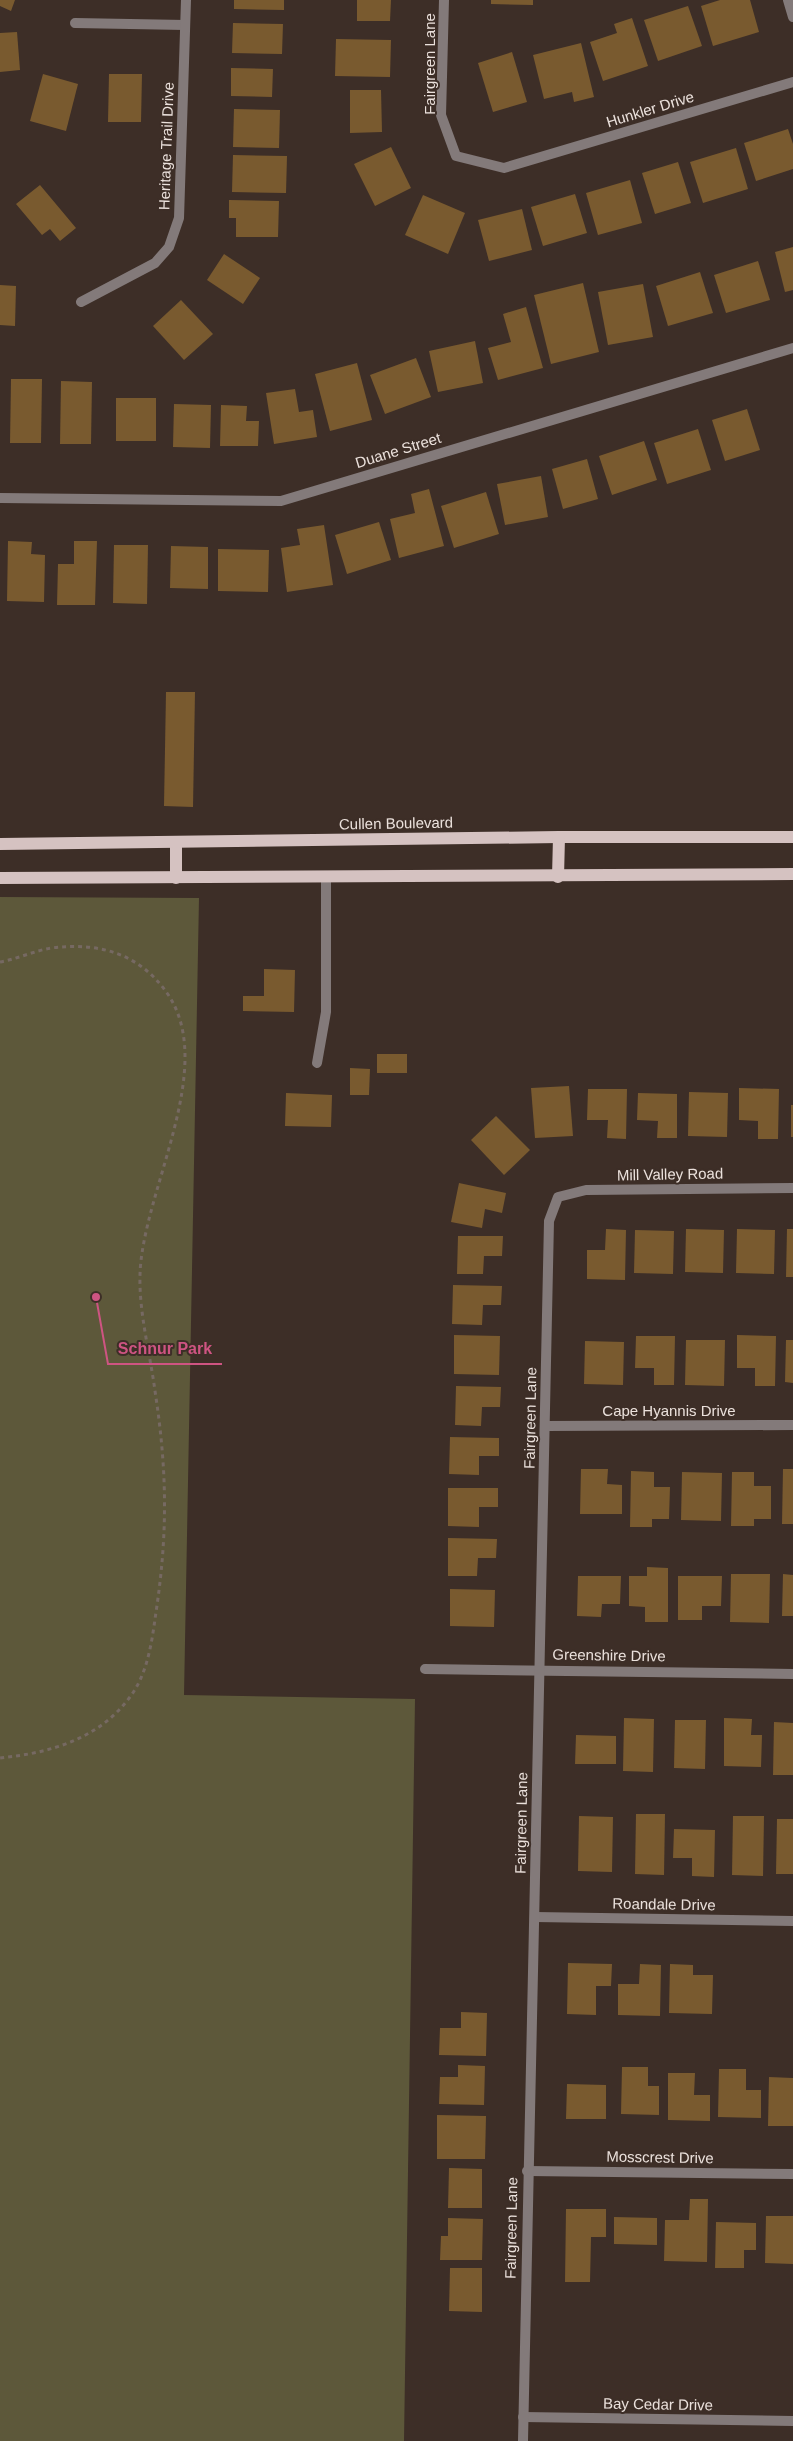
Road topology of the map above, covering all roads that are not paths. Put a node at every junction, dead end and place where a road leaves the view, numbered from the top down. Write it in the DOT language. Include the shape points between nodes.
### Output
graph roads {
  1 [pos="186,0"];
  2 [pos="444,0"];
  3 [pos="788,0"];
  4 [pos="793,17"];
  5 [pos="75,23"];
  6 [pos="185,25"];
  7 [pos="793,82"];
  8 [pos="515,164"];
  9 [pos="81,302"];
  10 [pos="793,348"];
  11 [pos="0,498"];
  12 [pos="793,837"];
  13 [pos="559,838"];
  14 [pos="176,842"];
  15 [pos="0,844"];
  16 [pos="793,874"];
  17 [pos="326,877"];
  18 [pos="558,877"];
  19 [pos="0,878"];
  20 [pos="176,878"];
  21 [pos="317,1063"];
  22 [pos="793,1188"];
  23 [pos="554,1207"];
  24 [pos="793,1425"];
  25 [pos="545,1426"];
  26 [pos="425,1669"];
  27 [pos="540,1669"];
  28 [pos="793,1674"];
  29 [pos="535,1917"];
  30 [pos="793,1921"];
  31 [pos="528,2171"];
  32 [pos="793,2174"];
  33 [pos="523,2417"];
  34 [pos="793,2421"];
  35 [pos="522,2441"];
  1 -- 6 [label="street, Heritage Trail Drive"];
  2 -- 8 [label="street, Fairgreen Lane" via="441,115 456,156 504,168"];
  3 -- 4 [label="street"];
  5 -- 6 [label="street"];
  6 -- 9 [label="street, Heritage Trail Drive" via="179,218 169,247 155,263"];
  7 -- 8 [label="street, Hunkler Drive"];
  10 -- 11 [label="street, Duane Street" via="281,501"];
  12 -- 13 [label="main road, Cullen Boulevard"];
  13 -- 14 [label="main road, Cullen Boulevard"];
  13 -- 18 [label="main road"];
  14 -- 15 [label="main road, Cullen Boulevard"];
  14 -- 20 [label="main road"];
  16 -- 18 [label="main road"];
  17 -- 18 [label="main road"];
  17 -- 20 [label="main road"];
  17 -- 21 [label="street" via="326,1012"];
  19 -- 20 [label="main road"];
  22 -- 23 [label="street, Mill Valley Road" via="586,1190 558,1197"];
  23 -- 25 [label="street, Fairgreen Lane" via="549,1221"];
  24 -- 25 [label="street, Cape Hyannis Drive"];
  25 -- 27 [label="street, Fairgreen Lane"];
  26 -- 27 [label="street, Greenshire Drive"];
  27 -- 28 [label="street, Greenshire Drive"];
  27 -- 29 [label="street, Fairgreen Lane"];
  29 -- 30 [label="street, Roandale Drive"];
  29 -- 31 [label="street, Fairgreen Lane"];
  31 -- 32 [label="street, Mosscrest Drive"];
  31 -- 33 [label="street, Fairgreen Lane"];
  33 -- 34 [label="street, Bay Cedar Drive"];
  33 -- 35 [label="street, Fairgreen Lane"];
}
